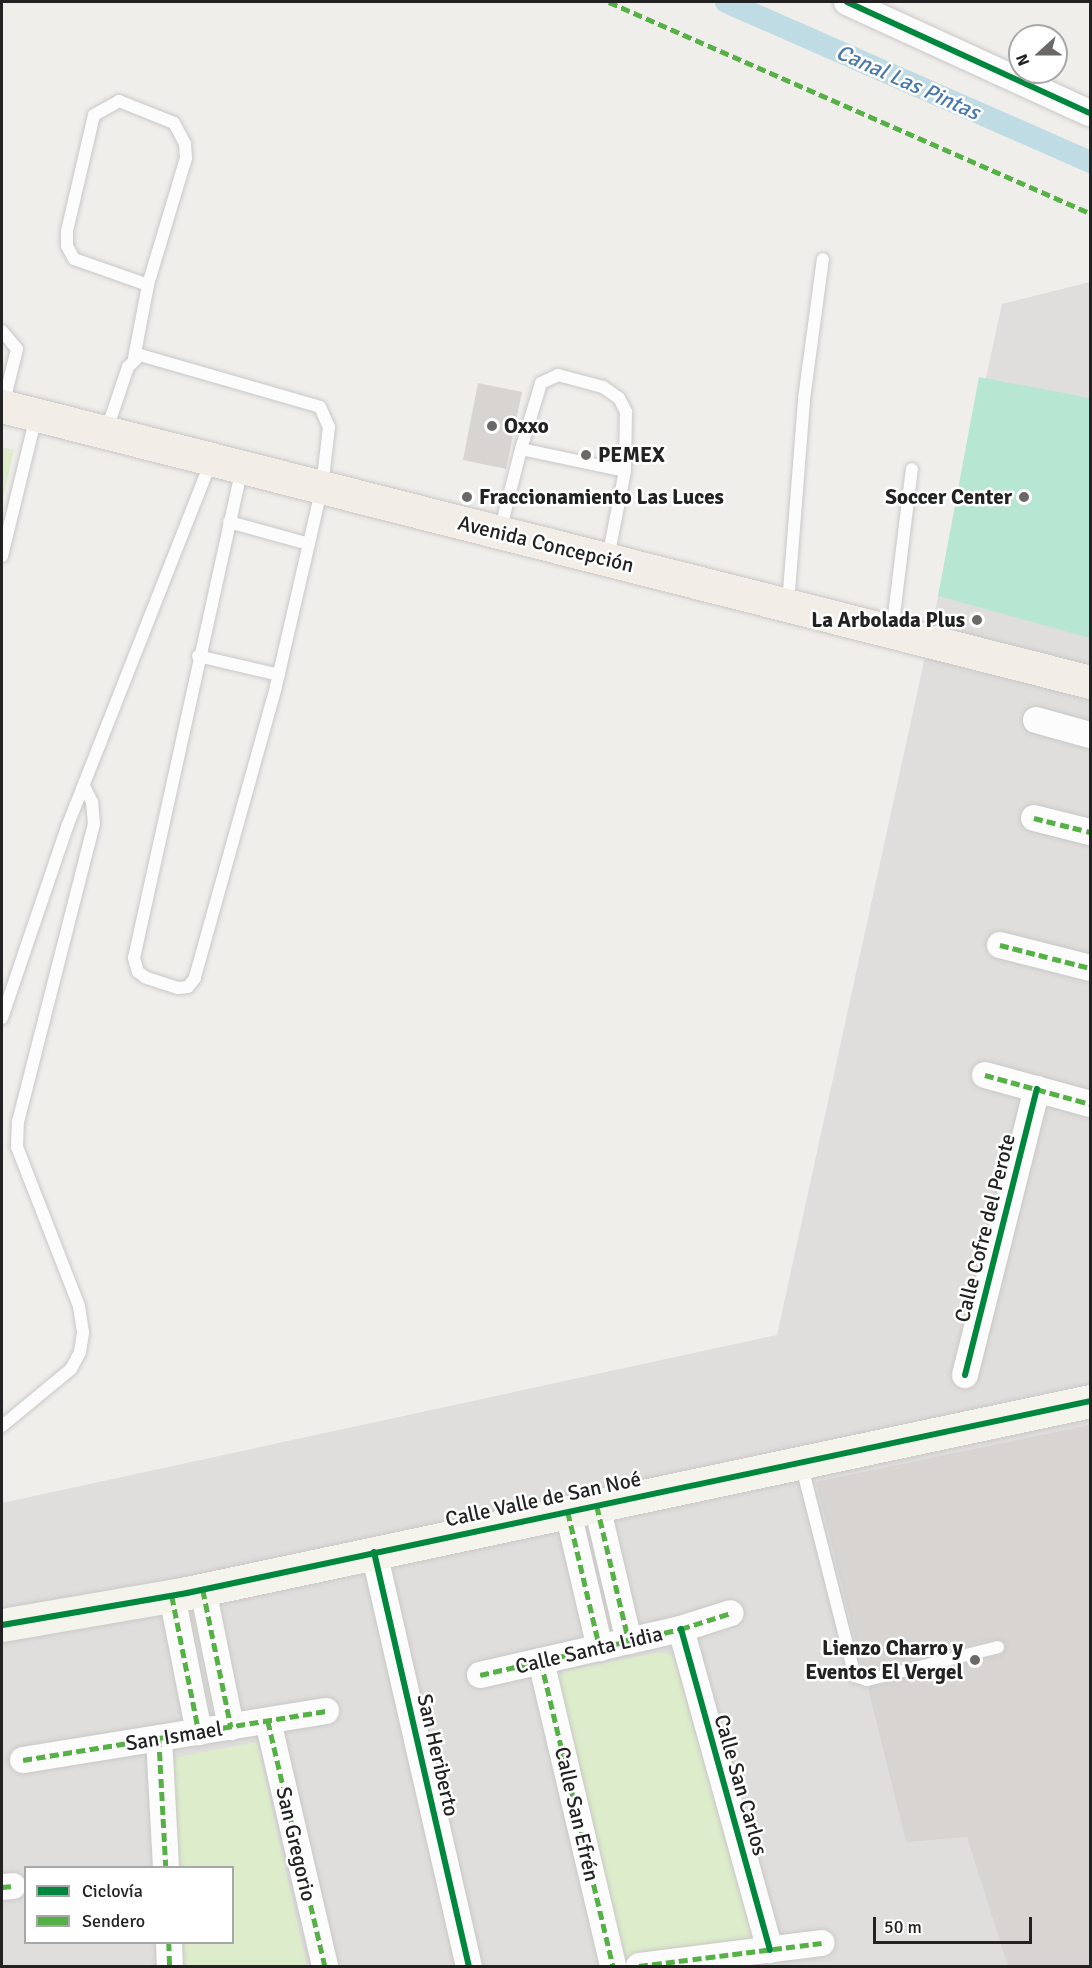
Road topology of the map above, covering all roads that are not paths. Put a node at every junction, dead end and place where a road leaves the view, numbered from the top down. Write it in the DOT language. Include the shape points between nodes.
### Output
graph roads {
  1 [pos="847,2"];
  2 [pos="1090,113"];
  3 [pos="823,259"];
  4 [pos="148,285"];
  5 [pos="2,331"];
  6 [pos="134,358"];
  7 [pos="2,406"];
  8 [pos="37,415"];
  9 [pos="106,433"];
  10 [pos="521,450"];
  11 [pos="227,463"];
  12 [pos="912,470"];
  13 [pos="625,471"];
  14 [pos="322,488"];
  15 [pos="230,522"];
  16 [pos="500,532"];
  17 [pos="309,544"];
  18 [pos="2,556"];
  19 [pos="608,560"];
  20 [pos="788,606"];
  21 [pos="892,632"];
  22 [pos="198,656"];
  23 [pos="279,675"];
  24 [pos="1085,686"];
  25 [pos="1036,720"];
  26 [pos="1090,735"];
  27 [pos="84,786"];
  28 [pos="1034,818"];
  29 [pos="1090,832"];
  30 [pos="1000,945"];
  31 [pos="1090,968"];
  32 [pos="2,1018"];
  33 [pos="985,1075"];
  34 [pos="1037,1089"];
  35 [pos="1090,1104"];
  36 [pos="965,1375"];
  37 [pos="1090,1401"];
  38 [pos="2,1426"];
  39 [pos="801,1461"];
  40 [pos="582,1509"];
  41 [pos="375,1552"];
  42 [pos="187,1593"];
  43 [pos="731,1613"];
  44 [pos="2,1625"];
  45 [pos="681,1629"];
  46 [pos="628,1641"];
  47 [pos="600,1647"];
  48 [pos="998,1647"];
  49 [pos="542,1661"];
  50 [pos="480,1675"];
  51 [pos="326,1711"];
  52 [pos="268,1721"];
  53 [pos="231,1726"];
  54 [pos="199,1732"];
  55 [pos="159,1738"];
  56 [pos="22,1760"];
  57 [pos="166,1866"];
  58 [pos="822,1943"];
  59 [pos="169,1944"];
  60 [pos="770,1950"];
  61 [pos="170,1966"];
  62 [pos="325,1966"];
  63 [pos="469,1966"];
  64 [pos="613,1966"];
  65 [pos="639,1966"];
  1 -- 2 [label="street"];
  3 -- 20 [label="lane" via="804,399"];
  4 -- 4 [label="lane" via="186,158 185,144 174,123 119,101 94,115 67,231 68,246 74,259"];
  4 -- 6 [label="lane"];
  5 -- 7 [label="lane" via="17,350"];
  6 -- 9 [label="lane"];
  6 -- 14 [label="lane" via="146,355 320,407 329,427"];
  7 -- 8 [label="main road, Avenida Concepción"];
  8 -- 9 [label="main road, Avenida Concepción"];
  8 -- 18 [label="lane"];
  9 -- 11 [label="main road, Avenida Concepción"];
  10 -- 13 [label="lane"];
  10 -- 13 [label="lane" via="541,383 558,375 603,387 619,398 626,412"];
  10 -- 16 [label="lane"];
  11 -- 14 [label="main road, Avenida Concepción"];
  11 -- 15 [label="lane"];
  11 -- 27 [label="lane"];
  12 -- 21 [label="lane"];
  13 -- 19 [label="lane"];
  14 -- 16 [label="main road, Avenida Concepción"];
  14 -- 17 [label="lane"];
  15 -- 17 [label="lane"];
  15 -- 22 [label="lane"];
  16 -- 19 [label="main road, Avenida Concepción"];
  17 -- 23 [label="lane"];
  19 -- 20 [label="main road, Avenida Concepción"];
  20 -- 21 [label="main road, Avenida Concepción"];
  21 -- 24 [label="main road, Avenida Concepción"];
  22 -- 23 [label="lane"];
  22 -- 23 [label="lane" via="134,958 138,972 145,977 178,988 188,987 195,978"];
  25 -- 26 [label="street"];
  27 -- 32 [label="lane"];
  27 -- 38 [label="lane" via="92,802 94,824 18,1122 17,1147 22,1169 79,1306 83,1332 80,1352 71,1369"];
  28 -- 29 [label="street"];
  30 -- 31 [label="street"];
  33 -- 34 [label="street"];
  34 -- 35 [label="street"];
  34 -- 36 [label="street, Calle Cofre del Perote"];
  37 -- 39 [label="street, Calle Valle de San Noé"];
  39 -- 40 [label="street, Calle Valle de San Noé"];
  39 -- 48 [label="lane" via="855,1676 867,1680"];
  40 -- 41 [label="street, Calle Valle de San Noé"];
  40 -- 46 [label="street"];
  40 -- 47 [label="street"];
  41 -- 42 [label="street, Calle Valle de San Noé"];
  41 -- 63 [label="street, San Heriberto"];
  42 -- 44 [label="street, Calle Valle de San Noé"];
  42 -- 53 [label="street"];
  42 -- 54 [label="street"];
  43 -- 45 [label="street, Calle Santa Lidia"];
  45 -- 46 [label="street, Calle Santa Lidia"];
  45 -- 60 [label="street, Calle San Carlos"];
  46 -- 47 [label="street, Calle Santa Lidia"];
  47 -- 49 [label="street, Calle Santa Lidia"];
  49 -- 50 [label="street, Calle Santa Lidia"];
  49 -- 64 [label="street, Calle San Efrén"];
  51 -- 52 [label="street, San Ismael"];
  52 -- 53 [label="street, San Ismael"];
  52 -- 62 [label="street, San Gregorio"];
  53 -- 54 [label="street, San Ismael"];
  54 -- 55 [label="street, San Ismael"];
  55 -- 56 [label="street, San Ismael"];
  55 -- 57 [label="street"];
  58 -- 60 [label="street"];
  59 -- 61 [label="street"];
  60 -- 65 [label="street"];
}
